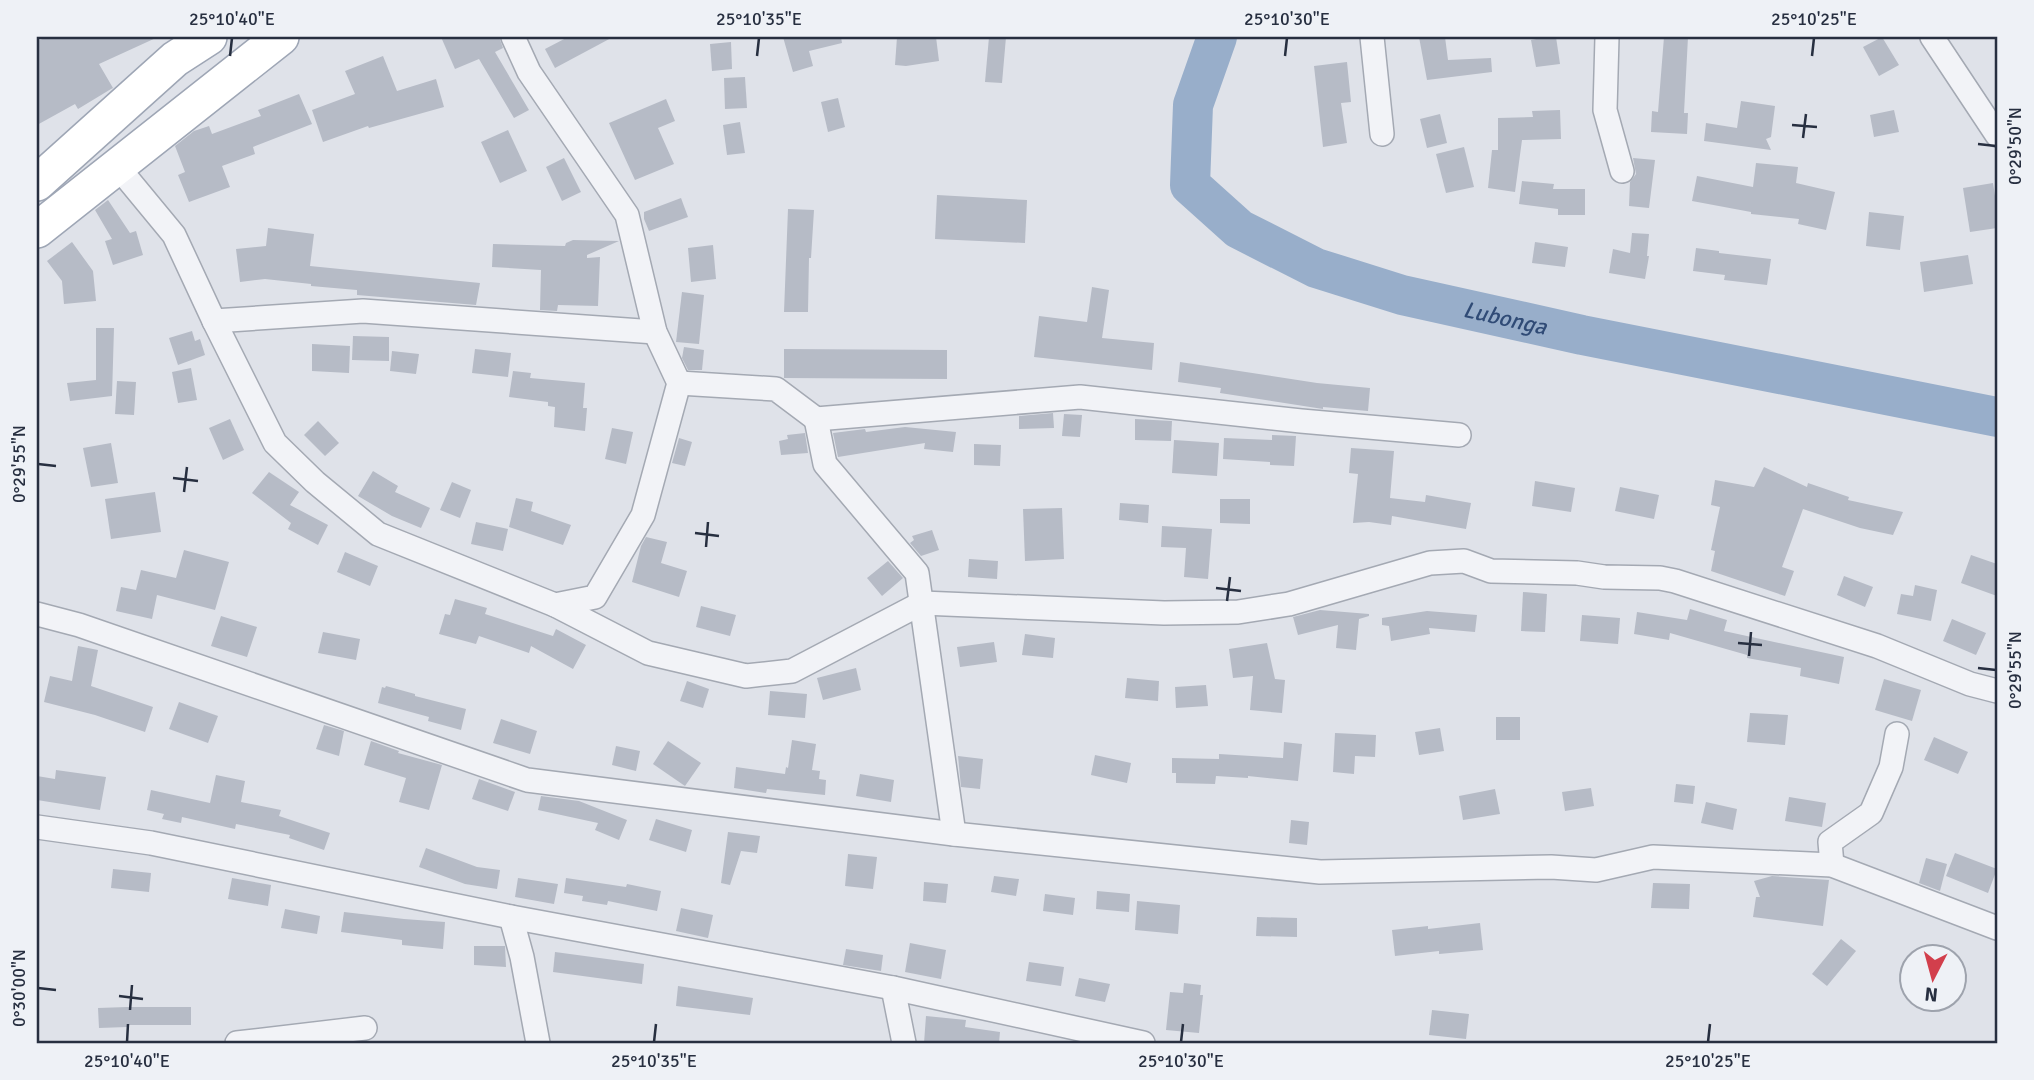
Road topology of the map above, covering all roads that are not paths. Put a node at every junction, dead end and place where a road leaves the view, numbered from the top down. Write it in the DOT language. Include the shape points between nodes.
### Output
graph roads {
  1 [pos="209,37"];
  2 [pos="281,37"];
  3 [pos="513,37"];
  4 [pos="1372,37"];
  5 [pos="1607,37"];
  6 [pos="1932,37"];
  7 [pos="1382,134"];
  8 [pos="1997,135"];
  9 [pos="117,166"];
  10 [pos="1622,171"];
  11 [pos="37,183"];
  12 [pos="37,230"];
  13 [pos="214,321"];
  14 [pos="655,332"];
  15 [pos="679,383"];
  16 [pos="816,419"];
  17 [pos="1459,435"];
  18 [pos="922,603"];
  19 [pos="555,605"];
  20 [pos="37,614"];
  21 [pos="1997,691"];
  22 [pos="1897,734"];
  23 [pos="37,827"];
  24 [pos="954,834"];
  25 [pos="1832,865"];
  26 [pos="511,917"];
  27 [pos="1997,928"];
  28 [pos="893,988"];
  29 [pos="365,1028"];
  30 [pos="237,1043"];
  31 [pos="538,1043"];
  32 [pos="904,1043"];
  33 [pos="1143,1043"];
  1 -- 11 [label="main road" via="175,59"];
  2 -- 9 [label="main road"];
  3 -- 14 [label="street" via="529,72 628,215"];
  4 -- 7 [label="street"];
  5 -- 10 [label="street" via="1605,110"];
  6 -- 8 [label="street"];
  9 -- 12 [label="main road"];
  9 -- 13 [label="street" via="174,235"];
  13 -- 14 [label="street" via="363,311"];
  13 -- 19 [label="street" via="275,443 368,526"];
  14 -- 15 [label="street"];
  15 -- 16 [label="street" via="776,389"];
  15 -- 19 [label="street" via="643,515 595,597"];
  16 -- 17 [label="street" via="1080,397"];
  16 -- 18 [label="street" via="825,464 917,573"];
  18 -- 19 [label="street" via="792,671 747,676 648,653"];
  18 -- 21 [label="street" via="1238,612 1289,604 1430,563 1464,561 1491,572 1675,581 1877,646"];
  18 -- 24 [label="street"];
  20 -- 24 [label="street" via="527,780"];
  22 -- 25 [label="street" via="1891,767 1871,813 1830,842"];
  23 -- 26 [label="street" via="151,842"];
  24 -- 25 [label="street" via="1321,872 1596,870 1653,858"];
  25 -- 27 [label="street"];
  26 -- 28 [label="street"];
  26 -- 31 [label="street"];
  28 -- 32 [label="street"];
  28 -- 33 [label="street"];
  29 -- 30 [label="street"];
}
